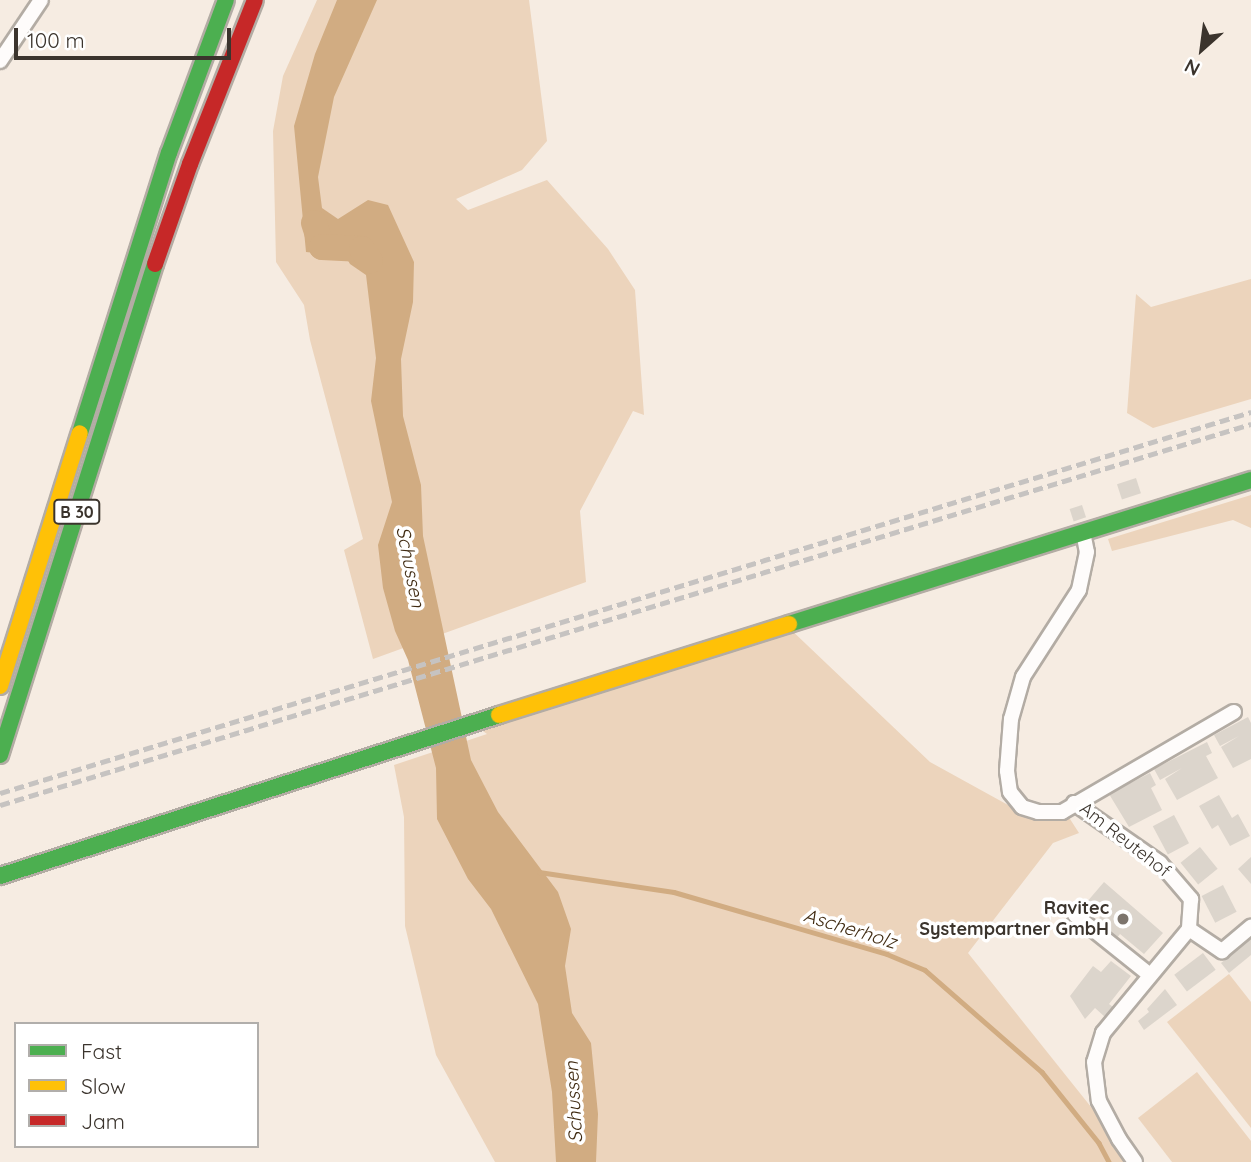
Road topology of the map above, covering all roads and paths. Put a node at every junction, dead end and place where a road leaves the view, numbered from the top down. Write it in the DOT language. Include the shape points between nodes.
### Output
graph roads {
  1 [pos="41,0"];
  2 [pos="226,0"];
  3 [pos="255,0"];
  4 [pos="0,61"];
  5 [pos="1251,480"];
  6 [pos="1083,532"];
  7 [pos="0,685"];
  8 [pos="1234,712"];
  9 [pos="0,755"];
  10 [pos="1074,803"];
  11 [pos="0,876"];
  12 [pos="1075,915"];
  13 [pos="1251,927"];
  14 [pos="1189,929"];
  15 [pos="1150,975"];
  16 [pos="1135,1162"];
  1 -- 4 [label="street"];
  2 -- 7 [label="main road, B 30" via="169,153"];
  3 -- 9 [label="main road, B 30" via="153,268"];
  5 -- 6 [label="main road"];
  6 -- 10 [label="street" via="1087,552 1079,590 1023,677 1011,719 1007,771 1010,792 1022,807 1062,811"];
  6 -- 11 [label="main road"];
  8 -- 10 [label="street, Am Reutehof"];
  10 -- 14 [label="street, Am Reutehof" via="1160,863 1191,899"];
  12 -- 15 [label="street"];
  13 -- 14 [label="street" via="1222,951"];
  14 -- 15 [label="street"];
  15 -- 16 [label="street" via="1103,1033 1094,1062 1099,1101"];
}
